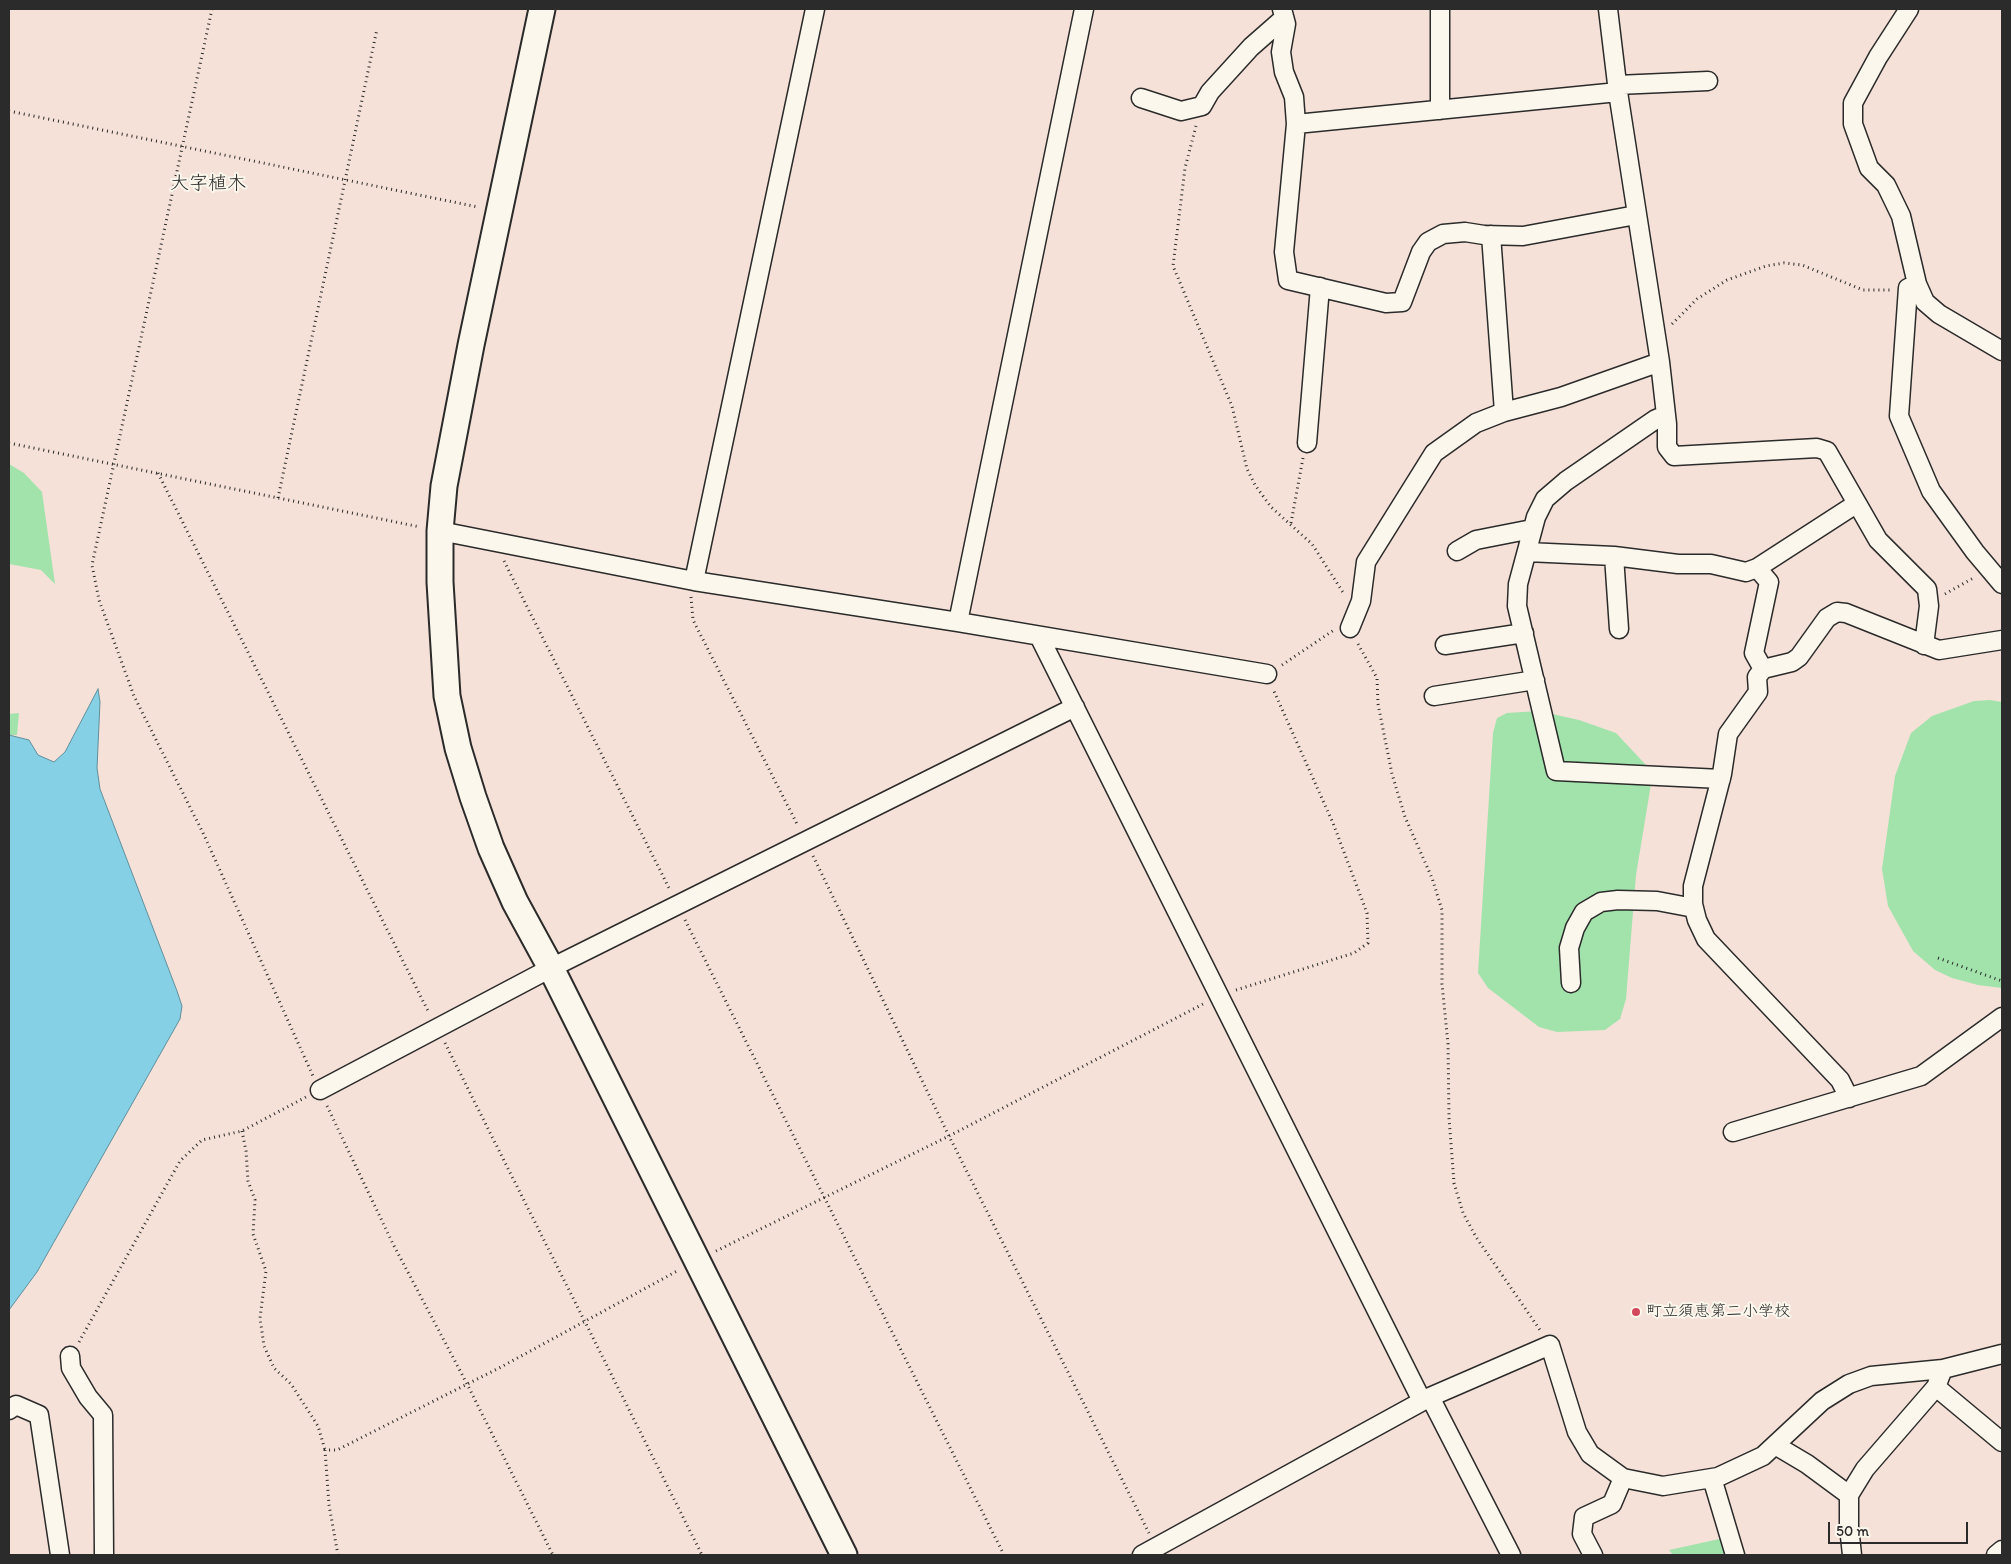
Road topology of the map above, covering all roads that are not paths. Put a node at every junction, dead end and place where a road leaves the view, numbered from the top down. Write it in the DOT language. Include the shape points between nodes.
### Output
graph roads {
  1 [pos="542,9"];
  2 [pos="815,9"];
  3 [pos="1084,9"];
  4 [pos="1440,9"];
  5 [pos="1608,9"];
  6 [pos="1909,9"];
  7 [pos="1283,14"];
  8 [pos="1708,81"];
  9 [pos="1618,89"];
  10 [pos="1141,98"];
  11 [pos="1440,110"];
  12 [pos="1296,124"];
  13 [pos="1636,215"];
  14 [pos="1491,235"];
  15 [pos="1912,286"];
  16 [pos="1320,287"];
  17 [pos="2002,351"];
  18 [pos="1660,362"];
  19 [pos="1504,412"];
  20 [pos="1666,415"];
  21 [pos="1307,443"];
  22 [pos="1856,504"];
  23 [pos="1532,529"];
  24 [pos="440,531"];
  25 [pos="1457,551"];
  26 [pos="1527,552"];
  27 [pos="1614,556"];
  28 [pos="1757,568"];
  29 [pos="694,582"];
  30 [pos="2002,584"];
  31 [pos="958,622"];
  32 [pos="1352,622"];
  33 [pos="1619,629"];
  34 [pos="1524,633"];
  35 [pos="1039,636"];
  36 [pos="2002,640"];
  37 [pos="1445,645"];
  38 [pos="1924,645"];
  39 [pos="1763,669"];
  40 [pos="1267,674"];
  41 [pos="1535,680"];
  42 [pos="1434,696"];
  43 [pos="1074,707"];
  44 [pos="1720,779"];
  45 [pos="1694,908"];
  46 [pos="551,968"];
  47 [pos="1571,983"];
  48 [pos="2002,1017"];
  49 [pos="320,1090"];
  50 [pos="1849,1098"];
  51 [pos="1733,1132"];
  52 [pos="2002,1354"];
  53 [pos="70,1356"];
  54 [pos="1942,1369"];
  55 [pos="1936,1387"];
  56 [pos="1426,1399"];
  57 [pos="9,1410"];
  58 [pos="2002,1442"];
  59 [pos="1775,1446"];
  60 [pos="1623,1478"];
  61 [pos="1712,1478"];
  62 [pos="1849,1495"];
  63 [pos="2002,1550"];
  64 [pos="1153,1553"];
  65 [pos="60,1555"];
  66 [pos="104,1555"];
  67 [pos="844,1555"];
  68 [pos="1511,1555"];
  69 [pos="1593,1555"];
  70 [pos="1735,1555"];
  71 [pos="1852,1555"];
  72 [pos="1996,1555"];
  1 -- 24 [label="street" via="451,445"];
  2 -- 29 [label="street"];
  3 -- 31 [label="street"];
  4 -- 11 [label="street"];
  5 -- 9 [label="street"];
  6 -- 15 [label="street" via="1853,103 1853,124 1870,168 1886,185 1901,216"];
  7 -- 10 [label="street" via="1210,92 1202,106 1181,111"];
  7 -- 12 [label="street" via="1286,24 1281,52 1284,72 1294,97"];
  8 -- 9 [label="street"];
  9 -- 11 [label="street"];
  9 -- 13 [label="street"];
  11 -- 12 [label="street"];
  12 -- 16 [label="street" via="1284,252 1288,280"];
  13 -- 14 [label="street" via="1523,236"];
  13 -- 18 [label="street"];
  14 -- 16 [label="street" via="1443,234 1428,242 1402,302 1386,303"];
  14 -- 19 [label="street"];
  15 -- 17 [label="street" via="1940,314"];
  15 -- 30 [label="street" via="1899,416 1931,491"];
  16 -- 21 [label="street"];
  18 -- 19 [label="street" via="1560,398"];
  18 -- 20 [label="street"];
  19 -- 32 [label="street" via="1476,423 1434,453 1366,562 1361,600"];
  20 -- 22 [label="street" via="1667,447 1674,456 1817,448 1827,451"];
  20 -- 23 [label="street" via="1552,493 1545,499"];
  22 -- 28 [label="street"];
  22 -- 38 [label="street" via="1878,540 1927,590 1929,606"];
  23 -- 25 [label="street" via="1476,540"];
  23 -- 26 [label="street"];
  24 -- 29 [label="street"];
  24 -- 46 [label="street" via="447,696 458,748 491,848 515,902"];
  26 -- 27 [label="street"];
  26 -- 34 [label="street" via="1518,584 1518,606"];
  27 -- 28 [label="street" via="1678,564 1711,564 1746,572"];
  27 -- 33 [label="street"];
  28 -- 39 [label="street" via="1768,582 1754,654"];
  29 -- 31 [label="street"];
  31 -- 35 [label="street"];
  34 -- 37 [label="street"];
  34 -- 41 [label="street"];
  35 -- 40 [label="street"];
  35 -- 43 [label="street"];
  36 -- 38 [label="street" via="1939,650"];
  38 -- 39 [label="street" via="1837,612 1827,618 1799,657 1792,662"];
  39 -- 44 [label="street" via="1757,677 1758,692 1728,734"];
  41 -- 42 [label="street"];
  41 -- 44 [label="street" via="1556,771"];
  43 -- 46 [label="street"];
  43 -- 56 [label="street"];
  44 -- 45 [label="street" via="1693,886"];
  45 -- 47 [label="street" via="1657,901 1618,900 1602,902 1584,912 1574,928 1569,948"];
  45 -- 50 [label="street" via="1706,939 1840,1080"];
  46 -- 49 [label="street"];
  46 -- 67 [label="street"];
  48 -- 50 [label="street" via="1921,1076"];
  50 -- 51 [label="street"];
  52 -- 54 [label="street"];
  53 -- 66 [label="street" via="71,1368 103,1415"];
  54 -- 55 [label="street"];
  54 -- 59 [label="street" via="1871,1376 1849,1384 1822,1402"];
  55 -- 58 [label="street"];
  55 -- 62 [label="street" via="1865,1469"];
  56 -- 60 [label="street" via="1550,1345 1577,1432 1590,1454"];
  56 -- 64 [label="street"];
  56 -- 68 [label="street"];
  57 -- 65 [label="street" via="16,1405 39,1415"];
  59 -- 61 [label="street" via="1763,1456"];
  59 -- 62 [label="street" via="1807,1464"];
  60 -- 61 [label="street" via="1664,1486"];
  60 -- 69 [label="street" via="1612,1504 1584,1517 1582,1534"];
  61 -- 70 [label="street"];
  62 -- 71 [label="street"];
  63 -- 72 [label="street"];
}
